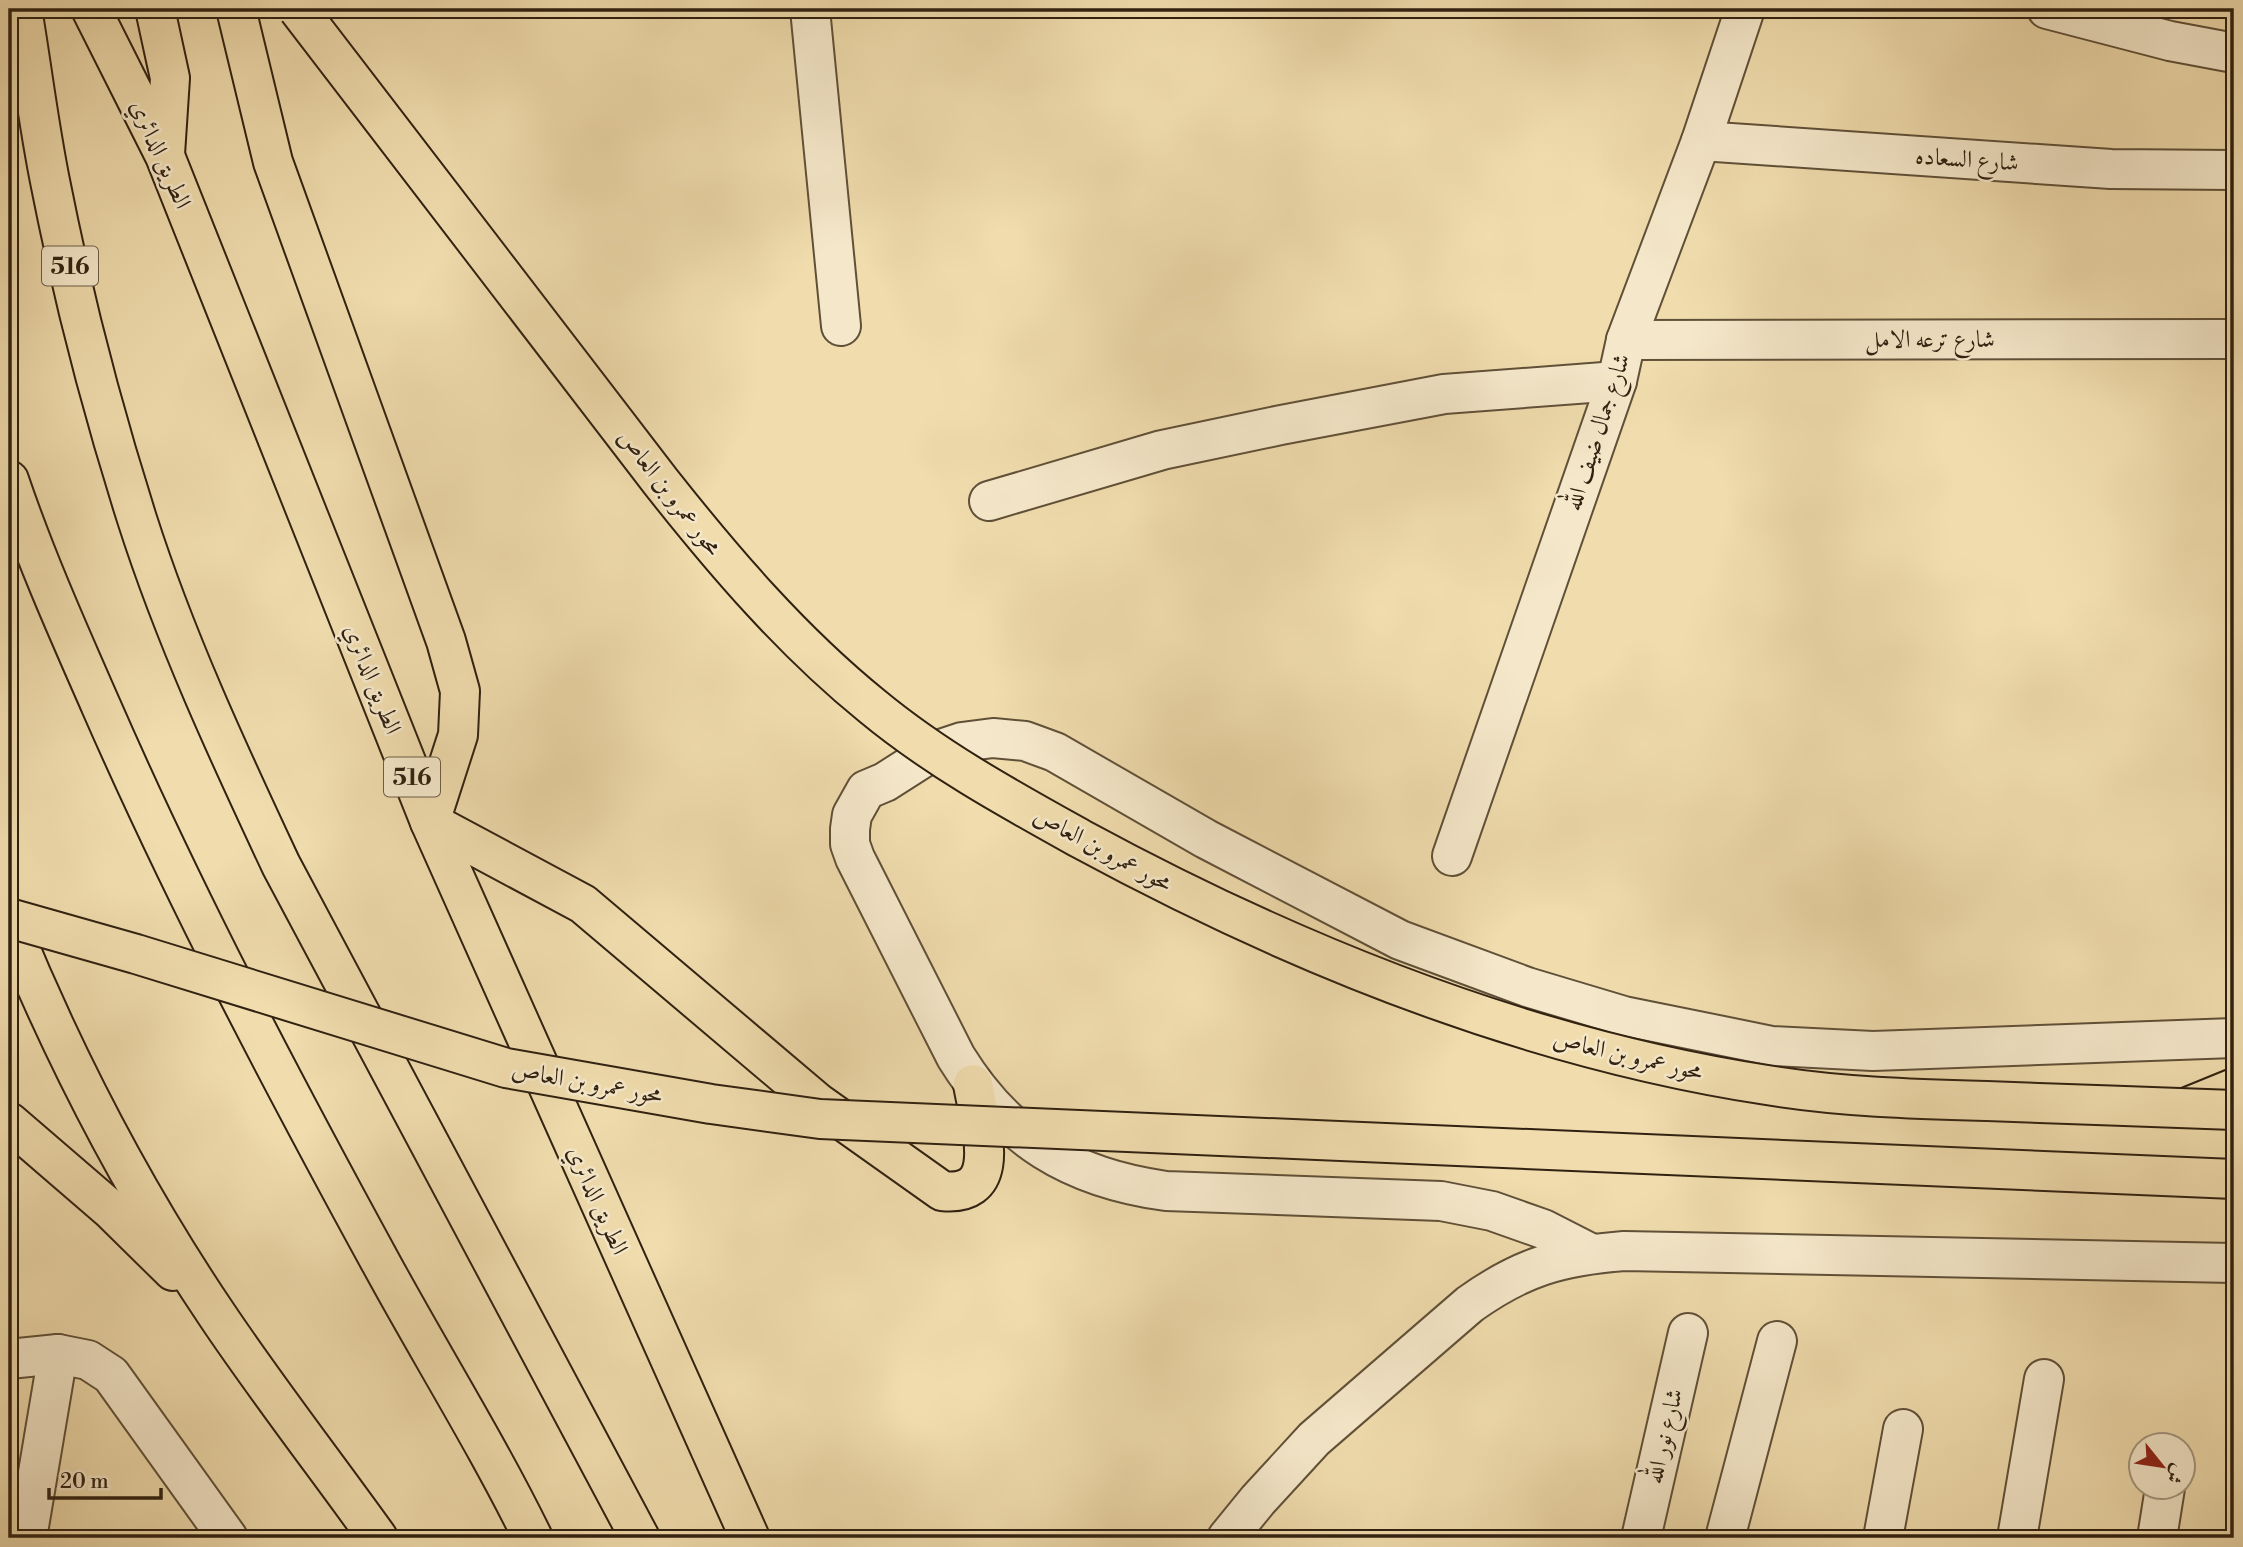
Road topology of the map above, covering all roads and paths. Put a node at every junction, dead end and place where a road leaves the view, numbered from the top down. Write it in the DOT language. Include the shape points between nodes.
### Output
graph roads {
  1 [pos="22,9"];
  2 [pos="92,9"];
  3 [pos="155,9"];
  4 [pos="236,9"];
  5 [pos="298,9"];
  6 [pos="810,9"];
  7 [pos="1745,9"];
  8 [pos="2048,9"];
  9 [pos="2234,53"];
  10 [pos="1701,141"];
  11 [pos="165,156"];
  12 [pos="2234,170"];
  13 [pos="841,326"];
  14 [pos="2234,339"];
  15 [pos="1626,340"];
  16 [pos="1617,381"];
  17 [pos="9,480"];
  18 [pos="989,501"];
  19 [pos="430,822"];
  20 [pos="1452,856"];
  21 [pos="9,920"];
  22 [pos="2234,1038"];
  23 [pos="973,1084"];
  24 [pos="2234,1088"];
  25 [pos="2185,1108"];
  26 [pos="2234,1110"];
  27 [pos="9,1122"];
  28 [pos="2234,1179"];
  29 [pos="1590,1253"];
  30 [pos="2234,1263"];
  31 [pos="217,1315"];
  32 [pos="1688,1333"];
  33 [pos="1776,1341"];
  34 [pos="58,1354"];
  35 [pos="9,1359"];
  36 [pos="2044,1379"];
  37 [pos="1903,1429"];
  38 [pos="201,1500"];
  39 [pos="2163,1502"];
  40 [pos="27,1538"];
  41 [pos="191,1538"];
  42 [pos="228,1538"];
  43 [pos="378,1538"];
  44 [pos="533,1538"];
  45 [pos="640,1538"];
  46 [pos="750,1538"];
  47 [pos="1227,1538"];
  48 [pos="1642,1538"];
  49 [pos="1726,1538"];
  50 [pos="1883,1538"];
  51 [pos="2017,1538"];
  52 [pos="2157,1538"];
  1 -- 45 [label="main road, 516" via="51,186 94,370 137,520 191,663 281,865"];
  2 -- 11 [label="main road, الطريق الدائري / 516"];
  3 -- 11 [label="main road" via="170,79"];
  4 -- 19 [label="main road" via="273,162 460,691 458,735"];
  5 -- 25 [label="main road, محور عمرو بن العاص, bridge" via="661,482 771,613 874,708 1016,803 1138,870 1341,962 1514,1028 1605,1053 1769,1086 1883,1098"];
  6 -- 13 [label="street"];
  7 -- 10 [label="street, شارع جمال ضيف الله"];
  8 -- 9 [label="street"];
  10 -- 12 [label="street, شارع السعاده" via="2111,169"];
  10 -- 15 [label="street, شارع جمال ضيف الله"];
  11 -- 19 [label="main road, الطريق الدائري / 516"];
  14 -- 15 [label="street, شارع ترعه الامل"];
  15 -- 16 [label="street, شارع جمال ضيف الله"];
  16 -- 18 [label="street" via="1444,394 1162,450"];
  16 -- 20 [label="street, شارع جمال ضيف الله"];
  17 -- 44 [label="main road" via="31,546 138,791 255,1031 382,1266 488,1448"];
  19 -- 23 [label="main road" via="583,904 818,1103 942,1191 958,1193 973,1186 983,1174 985,1157"];
  19 -- 46 [label="main road, الطريق الدائري / 516"];
  21 -- 28 [label="main road, محور عمرو بن العاص, bridge" via="136,954 506,1068 820,1119"];
  21 -- 31 [label="main road" via="68,1056 114,1144"];
  22 -- 23 [label="street" via="1873,1051 1772,1046 1624,1016 1527,987 1400,940 1206,839 1055,752 1025,741 993,738 932,752 866,790 850,829 855,858"];
  23 -- 29 [label="street" via="1018,1131 1072,1166 1102,1178 1166,1191 1441,1201 1492,1211 1543,1229"];
  24 -- 25 [label="main road"];
  25 -- 26 [label="main road, محور عمرو بن العاص, bridge"];
  27 -- 31 [label="main road" via="110,1209"];
  29 -- 30 [label="street"];
  29 -- 47 [label="street" via="1527,1270 1470,1304 1314,1439"];
  31 -- 43 [label="main road"];
  32 -- 48 [label="street, شارع نور الله"];
  33 -- 49 [label="street"];
  34 -- 35 [label="street"];
  34 -- 38 [label="street" via="88,1360 111,1375"];
  34 -- 40 [label="street"];
  36 -- 51 [label="street"];
  37 -- 50 [label="street"];
  38 -- 41 [label="street"];
  38 -- 42 [label="street"];
  39 -- 52 [label="street"];
}
